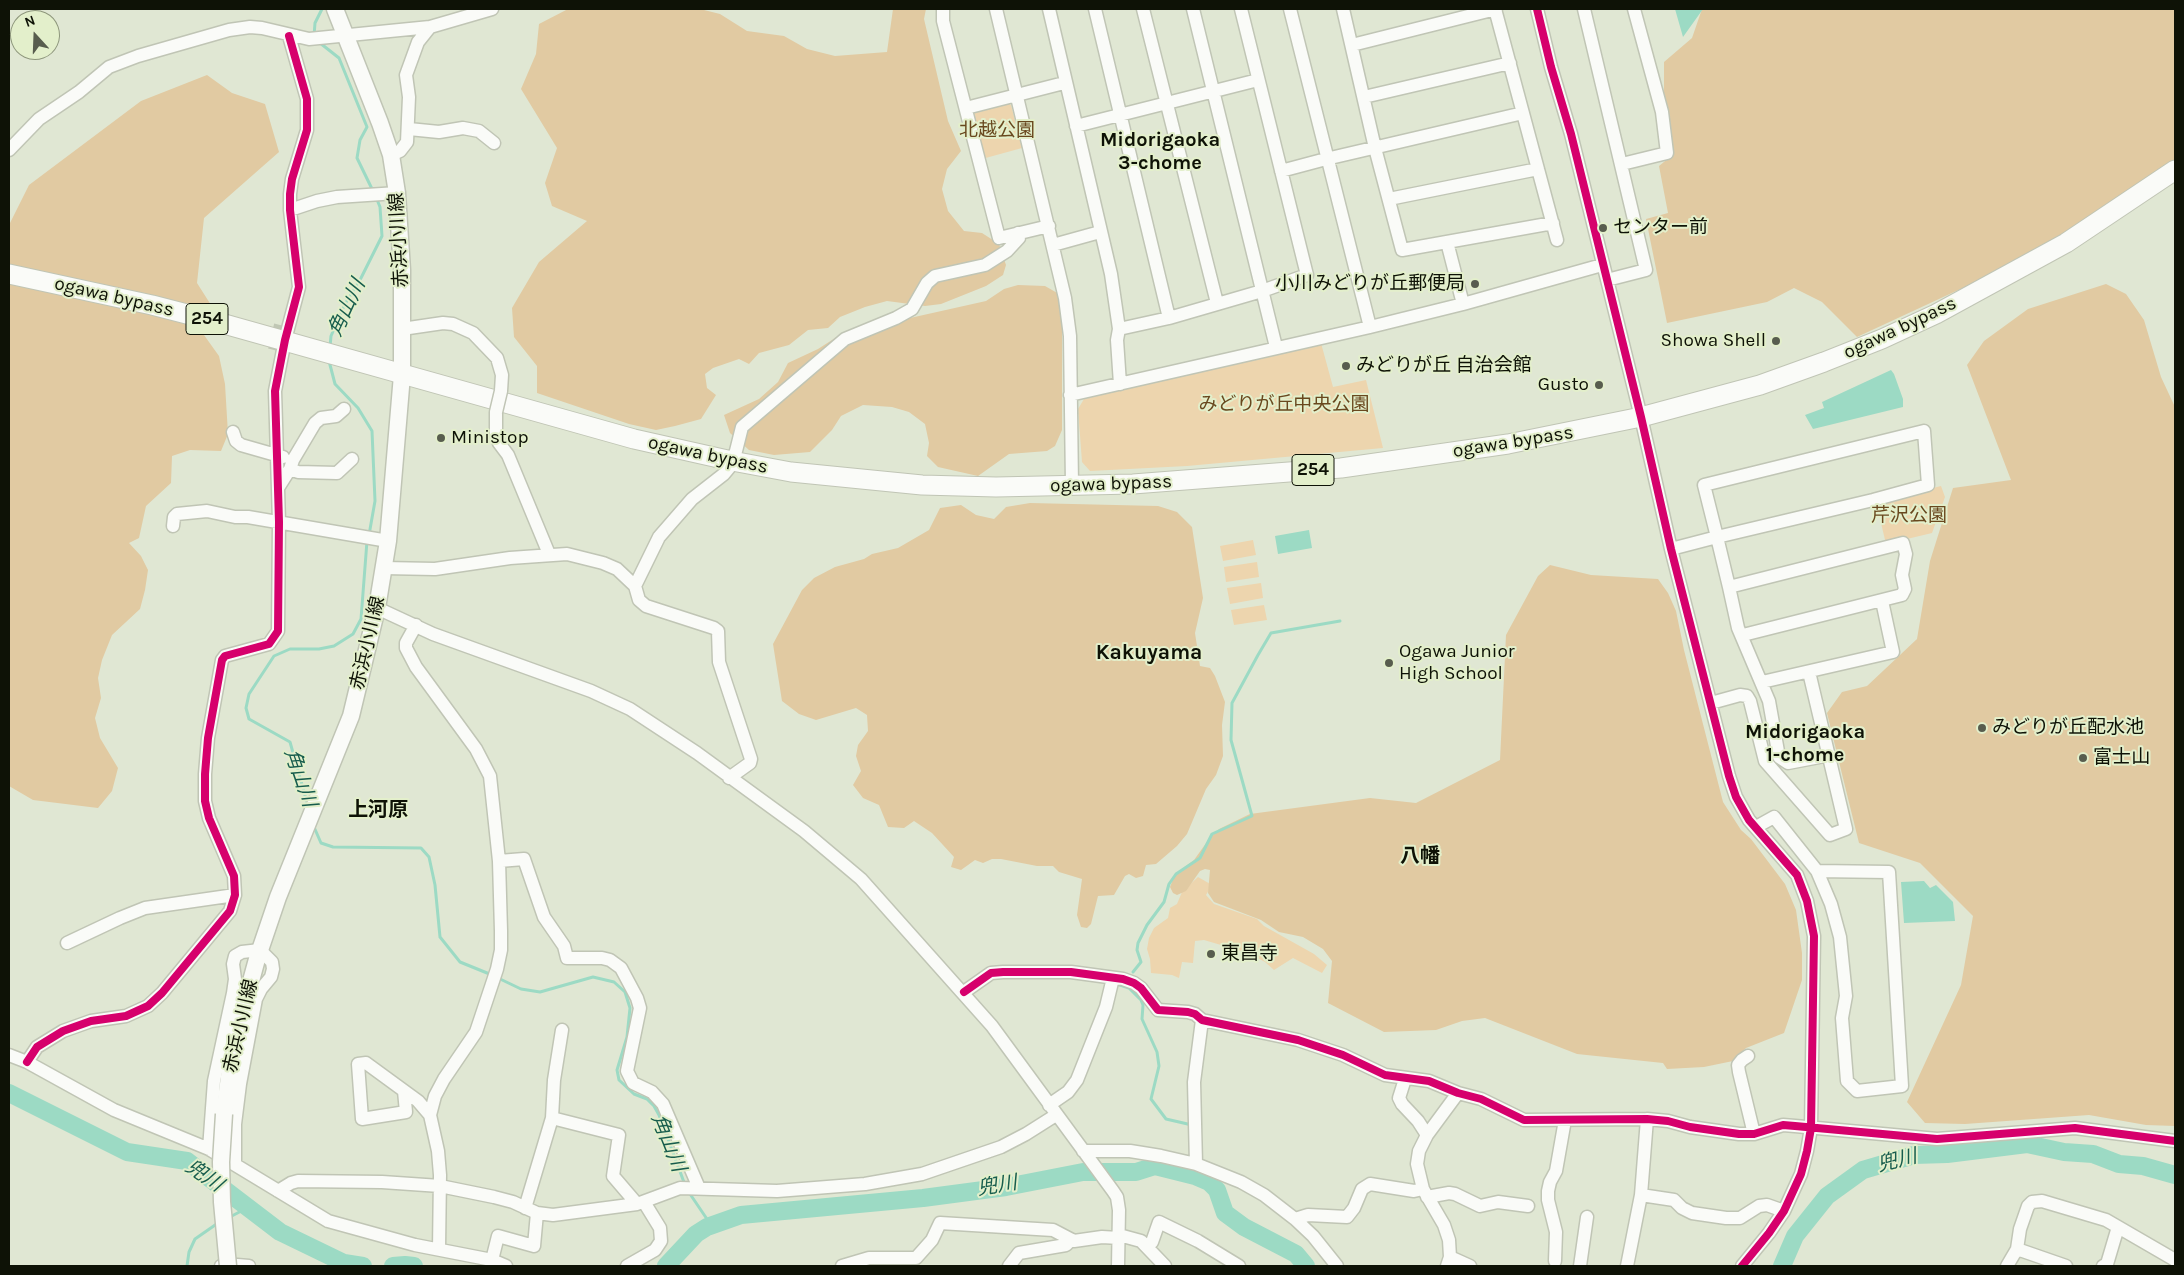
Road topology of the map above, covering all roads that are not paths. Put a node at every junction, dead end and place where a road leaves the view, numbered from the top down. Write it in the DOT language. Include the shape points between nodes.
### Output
graph roads {
  1 [pos="335,9"];
  2 [pos="492,9"];
  3 [pos="943,9"];
  4 [pos="996,9"];
  5 [pos="1048,9"];
  6 [pos="1094,9"];
  7 [pos="1143,9"];
  8 [pos="1193,9"];
  9 [pos="1241,9"];
  10 [pos="1290,9"];
  11 [pos="1343,9"];
  12 [pos="1495,9"];
  13 [pos="1537,9"];
  14 [pos="1584,9"];
  15 [pos="1634,9"];
  16 [pos="430,27"];
  17 [pos="346,34"];
  18 [pos="289,36"];
  19 [pos="1352,45"];
  20 [pos="1510,63"];
  21 [pos="1258,80"];
  22 [pos="1064,82"];
  23 [pos="1214,91"];
  24 [pos="1016,96"];
  25 [pos="1364,96"];
  26 [pos="1167,103"];
  27 [pos="966,108"];
  28 [pos="1523,113"];
  29 [pos="1122,114"];
  30 [pos="1076,126"];
  31 [pos="409,129"];
  32 [pos="494,143"];
  33 [pos="1376,148"];
  34 [pos="9,150"];
  35 [pos="391,156"];
  36 [pos="1326,158"];
  37 [pos="1622,164"];
  38 [pos="1538,169"];
  39 [pos="2175,170"];
  40 [pos="1281,171"];
  41 [pos="382,194"];
  42 [pos="1389,199"];
  43 [pos="290,210"];
  44 [pos="1553,223"];
  45 [pos="1048,226"];
  46 [pos="1100,232"];
  47 [pos="1018,234"];
  48 [pos="1557,240"];
  49 [pos="1447,242"];
  50 [pos="1053,245"];
  51 [pos="1602,265"];
  52 [pos="9,274"];
  53 [pos="1607,280"];
  54 [pos="1262,291"];
  55 [pos="1217,303"];
  56 [pos="1463,304"];
  57 [pos="1169,318"];
  58 [pos="1370,327"];
  59 [pos="402,329"];
  60 [pos="1118,329"];
  61 [pos="280,338"];
  62 [pos="1276,347"];
  63 [pos="402,375"];
  64 [pos="1120,384"];
  65 [pos="1070,395"];
  66 [pos="344,410"];
  67 [pos="1641,417"];
  68 [pos="233,432"];
  69 [pos="276,456"];
  70 [pos="352,459"];
  71 [pos="732,461"];
  72 [pos="291,465"];
  73 [pos="1072,485"];
  74 [pos="278,488"];
  75 [pos="279,522"];
  76 [pos="174,526"];
  77 [pos="1717,537"];
  78 [pos="377,539"];
  79 [pos="1671,549"];
  80 [pos="549,554"];
  81 [pos="384,568"];
  82 [pos="635,586"];
  83 [pos="1729,586"];
  84 [pos="1882,601"];
  85 [pos="378,608"];
  86 [pos="416,625"];
  87 [pos="1743,635"];
  88 [pos="1809,672"];
  89 [pos="1762,682"];
  90 [pos="1711,703"];
  91 [pos="1830,755"];
  92 [pos="729,778"];
  93 [pos="1756,827"];
  94 [pos="499,861"];
  95 [pos="1817,871"];
  96 [pos="235,895"];
  97 [pos="67,943"];
  98 [pos="260,950"];
  99 [pos="1113,978"];
  100 [pos="964,992"];
  101 [pos="1202,1020"];
  102 [pos="562,1030"];
  103 [pos="9,1056"];
  104 [pos="1748,1056"];
  105 [pos="27,1062"];
  106 [pos="1405,1079"];
  107 [pos="404,1092"];
  108 [pos="1458,1093"];
  109 [pos="1053,1110"];
  110 [pos="430,1115"];
  111 [pos="552,1118"];
  112 [pos="1647,1119"];
  113 [pos="1565,1120"];
  114 [pos="1811,1128"];
  115 [pos="1754,1134"];
  116 [pos="1427,1135"];
  117 [pos="2175,1141"];
  118 [pos="209,1149"];
  119 [pos="1083,1151"];
  120 [pos="236,1164"];
  121 [pos="1196,1164"];
  122 [pos="440,1186"];
  123 [pos="699,1188"];
  124 [pos="278,1191"];
  125 [pos="1425,1193"];
  126 [pos="1641,1195"];
  127 [pos="641,1203"];
  128 [pos="1528,1206"];
  129 [pos="531,1210"];
  130 [pos="1784,1210"];
  131 [pos="1587,1217"];
  132 [pos="1295,1219"];
  133 [pos="2118,1227"];
  134 [pos="1119,1236"];
  135 [pos="1071,1240"];
  136 [pos="1147,1246"];
  137 [pos="439,1249"];
  138 [pos="2016,1249"];
  139 [pos="492,1260"];
  140 [pos="2175,1260"];
  141 [pos="1555,1261"];
  142 [pos="1448,1262"];
  143 [pos="221,1266"];
  144 [pos="228,1266"];
  145 [pos="248,1266"];
  146 [pos="506,1266"];
  147 [pos="628,1266"];
  148 [pos="842,1266"];
  149 [pos="1009,1266"];
  150 [pos="1118,1266"];
  151 [pos="1165,1266"];
  152 [pos="1240,1266"];
  153 [pos="1337,1266"];
  154 [pos="1470,1266"];
  155 [pos="1580,1266"];
  156 [pos="1628,1266"];
  157 [pos="1742,1266"];
  158 [pos="2007,1266"];
  159 [pos="2066,1266"];
  160 [pos="2103,1266"];
  1 -- 17 [label="main road, 赤浜小川線"];
  2 -- 16 [label="street"];
  3 -- 27 [label="street"];
  4 -- 24 [label="street"];
  5 -- 22 [label="street"];
  6 -- 29 [label="street"];
  7 -- 26 [label="street"];
  8 -- 23 [label="street"];
  9 -- 21 [label="street"];
  10 -- 36 [label="street"];
  11 -- 19 [label="street"];
  12 -- 19 [label="street"];
  12 -- 20 [label="street"];
  13 -- 51 [label="street"];
  14 -- 37 [label="street"];
  15 -- 37 [label="street" via="1662,112 1667,153"];
  16 -- 17 [label="street"];
  16 -- 31 [label="street" via="418,42 406,75"];
  17 -- 18 [label="street" via="309,39"];
  17 -- 35 [label="main road, 赤浜小川線"];
  18 -- 34 [label="street" via="262,28 229,30 109,67 39,119"];
  18 -- 43 [label="street" via="307,100 307,130 292,179"];
  19 -- 25 [label="street"];
  20 -- 25 [label="street"];
  20 -- 28 [label="street"];
  21 -- 23 [label="street"];
  21 -- 40 [label="street"];
  22 -- 24 [label="street"];
  22 -- 30 [label="street"];
  23 -- 26 [label="street"];
  23 -- 54 [label="street"];
  24 -- 27 [label="street"];
  24 -- 45 [label="street"];
  25 -- 33 [label="street"];
  26 -- 29 [label="street"];
  26 -- 55 [label="street"];
  27 -- 47 [label="street" via="999,238"];
  28 -- 33 [label="street"];
  28 -- 38 [label="street"];
  29 -- 30 [label="street"];
  29 -- 57 [label="street"];
  30 -- 46 [label="street"];
  31 -- 32 [label="street" via="439,132 463,128 479,131"];
  31 -- 35 [label="street" via="406,147"];
  33 -- 36 [label="street"];
  33 -- 42 [label="street"];
  35 -- 41 [label="main road, 赤浜小川線"];
  36 -- 40 [label="street"];
  36 -- 58 [label="street"];
  37 -- 53 [label="street" via="1646,270"];
  38 -- 42 [label="street"];
  38 -- 44 [label="street"];
  39 -- 67 [label="highway, ogawa bypass / 254" via="2066,243 1882,340 1760,385"];
  40 -- 54 [label="street" via="1307,275"];
  41 -- 43 [label="street" via="317,201"];
  41 -- 59 [label="main road, 赤浜小川線" via="402,270"];
  42 -- 49 [label="street" via="1402,250"];
  43 -- 61 [label="street" via="299,287"];
  44 -- 48 [label="street"];
  44 -- 49 [label="street"];
  45 -- 47 [label="street"];
  45 -- 50 [label="street"];
  46 -- 50 [label="street"];
  46 -- 60 [label="street" via="1111,274"];
  47 -- 71 [label="street" via="1019,238 985,265 935,276 927,283 912,309 845,339 742,427"];
  49 -- 56 [label="street"];
  50 -- 65 [label="street" via="1070,336"];
  51 -- 53 [label="street"];
  51 -- 56 [label="street"];
  52 -- 61 [label="highway, ogawa bypass / 254" via="152,305"];
  53 -- 67 [label="street"];
  54 -- 55 [label="street"];
  54 -- 62 [label="street"];
  55 -- 57 [label="street"];
  56 -- 58 [label="street"];
  57 -- 60 [label="street"];
  58 -- 62 [label="street"];
  59 -- 63 [label="main road, 赤浜小川線"];
  59 -- 80 [label="street, bridge" via="453,324 473,333 497,358 502,375 496,435 508,455"];
  60 -- 64 [label="street"];
  61 -- 63 [label="highway, ogawa bypass / 254"];
  61 -- 69 [label="street" via="275,391"];
  62 -- 64 [label="street"];
  63 -- 71 [label="highway, ogawa bypass / 254" via="634,439"];
  63 -- 78 [label="main road, 赤浜小川線"];
  64 -- 65 [label="street"];
  65 -- 73 [label="street"];
  66 -- 72 [label="street" via="315,423"];
  67 -- 73 [label="highway, ogawa bypass / 254" via="1508,444 1341,468 1210,479"];
  67 -- 79 [label="street"];
  68 -- 69 [label="street" via="241,445"];
  69 -- 72 [label="street"];
  69 -- 74 [label="street"];
  70 -- 72 [label="street" via="337,472 298,472"];
  71 -- 73 [label="highway, ogawa bypass / 254" via="791,472 922,485 996,488"];
  71 -- 82 [label="street" via="724,474 692,499 659,536"];
  72 -- 74 [label="street"];
  74 -- 75 [label="street"];
  75 -- 76 [label="street" via="207,511 177,514"];
  75 -- 78 [label="street"];
  75 -- 96 [label="street" via="278,631 269,644 225,656 222,660 208,738 206,801 209,818 234,876"];
  77 -- 77 [label="street" via="1928,485 1924,431 1704,485"];
  77 -- 79 [label="street"];
  77 -- 83 [label="street"];
  78 -- 81 [label="main road, 赤浜小川線"];
  79 -- 90 [label="street"];
  80 -- 81 [label="street" via="436,569"];
  80 -- 82 [label="street" via="567,554 603,563 617,569"];
  81 -- 85 [label="main road, 赤浜小川線"];
  82 -- 92 [label="street" via="639,600 646,606 718,631 718,662 751,759"];
  83 -- 84 [label="street" via="1903,543 1906,554 1902,575 1905,589 1902,595"];
  83 -- 87 [label="street" via="1738,628"];
  84 -- 87 [label="street"];
  84 -- 88 [label="street" via="1893,652"];
  85 -- 86 [label="street"];
  85 -- 98 [label="main road, 赤浜小川線" via="352,716 278,897"];
  86 -- 92 [label="street" via="591,691 630,709"];
  86 -- 94 [label="street" via="406,648 416,667 476,749 490,776"];
  87 -- 89 [label="street"];
  88 -- 89 [label="street"];
  88 -- 91 [label="street"];
  89 -- 91 [label="street" via="1770,701 1779,757 1788,763"];
  90 -- 91 [label="street" via="1747,696 1765,762 1830,835 1846,829"];
  90 -- 93 [label="street" via="1736,797"];
  92 -- 100 [label="street" via="804,831 861,879"];
  93 -- 95 [label="street" via="1774,817"];
  93 -- 114 [label="street" via="1797,875 1808,901 1814,936"];
  94 -- 110 [label="street" via="501,941 497,969 476,1032 444,1079"];
  94 -- 123 [label="street" via="524,858 544,916 564,946 567,958 602,958 621,968 640,1008 627,1071 633,1083 652,1092 663,1104"];
  95 -- 95 [label="street" via="1889,872 1902,1086 1857,1091 1846,1081 1842,1018 1846,996 1840,937"];
  96 -- 97 [label="street" via="145,908"];
  96 -- 105 [label="street" via="230,911 148,1006 126,1016 91,1021 63,1031 37,1047"];
  98 -- 118 [label="street" via="235,956 233,993 214,1080"];
  98 -- 120 [label="street" via="272,962 273,969 271,978 256,1000 235,1124"];
  98 -- 144 [label="main road, 赤浜小川線, bridge" via="233,1047 224,1114 221,1162"];
  99 -- 100 [label="street" via="1071,972 991,973"];
  99 -- 101 [label="street" via="1134,983 1158,1010 1188,1012"];
  99 -- 109 [label="street" via="1106,1007 1077,1080"];
  100 -- 109 [label="street"];
  101 -- 106 [label="street" via="1298,1040 1343,1055 1385,1075"];
  101 -- 121 [label="street" via="1194,1082"];
  102 -- 111 [label="street"];
  103 -- 105 [label="street"];
  104 -- 115 [label="street" via="1738,1066"];
  105 -- 118 [label="street" via="114,1110"];
  106 -- 108 [label="street" via="1429,1082"];
  106 -- 116 [label="street" via="1399,1098"];
  107 -- 107 [label="street" via="406,1112 362,1119 358,1064 366,1063"];
  107 -- 110 [label="street" via="418,1101"];
  108 -- 113 [label="street" via="1481,1099 1524,1120"];
  108 -- 116 [label="street"];
  109 -- 119 [label="street"];
  109 -- 123 [label="street" via="1026,1134 1000,1147 922,1174 803,1190"];
  110 -- 122 [label="street" via="438,1151"];
  111 -- 127 [label="street" via="619,1135 613,1176"];
  111 -- 129 [label="street"];
  112 -- 113 [label="street"];
  112 -- 115 [label="street" via="1716,1132"];
  112 -- 126 [label="street"];
  113 -- 141 [label="street" via="1556,1171 1548,1191 1556,1232"];
  114 -- 115 [label="street" via="1783,1125"];
  114 -- 117 [label="street" via="1937,1139 2074,1128"];
  114 -- 130 [label="street" via="1801,1174"];
  116 -- 125 [label="street" via="1417,1164"];
  118 -- 120 [label="street"];
  119 -- 121 [label="street" via="1130,1151"];
  119 -- 134 [label="street" via="1113,1191 1118,1204"];
  120 -- 124 [label="street"];
  121 -- 132 [label="street" via="1241,1182"];
  122 -- 124 [label="street" via="298,1182"];
  122 -- 129 [label="street" via="513,1202"];
  122 -- 137 [label="street"];
  123 -- 127 [label="street" via="670,1191"];
  124 -- 137 [label="street" via="328,1222"];
  125 -- 128 [label="street" via="1455,1194 1480,1206 1498,1202"];
  125 -- 132 [label="street" via="1370,1184 1362,1189 1347,1217 1308,1215"];
  125 -- 142 [label="street" via="1444,1225"];
  126 -- 130 [label="street" via="1674,1200 1692,1213 1726,1218 1740,1218 1759,1206"];
  126 -- 156 [label="street"];
  127 -- 129 [label="street" via="553,1215"];
  127 -- 147 [label="street" via="660,1228 661,1241 656,1250"];
  129 -- 139 [label="street" via="534,1246 498,1236"];
  130 -- 157 [label="street"];
  131 -- 155 [label="street"];
  132 -- 153 [label="street"];
  133 -- 138 [label="street" via="2106,1220 2042,1201 2032,1202 2020,1229"];
  133 -- 140 [label="street"];
  133 -- 160 [label="street" via="2107,1264"];
  134 -- 135 [label="street"];
  134 -- 136 [label="street" via="1134,1237"];
  134 -- 150 [label="street"];
  135 -- 148 [label="street" via="1053,1230 940,1223 932,1240 916,1258 868,1258"];
  135 -- 149 [label="street" via="1066,1245 1019,1253"];
  136 -- 151 [label="street"];
  136 -- 152 [label="street" via="1152,1242 1159,1222"];
  137 -- 139 [label="street"];
  138 -- 158 [label="street"];
  138 -- 159 [label="street"];
  139 -- 146 [label="street"];
  142 -- 154 [label="street"];
  143 -- 145 [label="street"];
}
